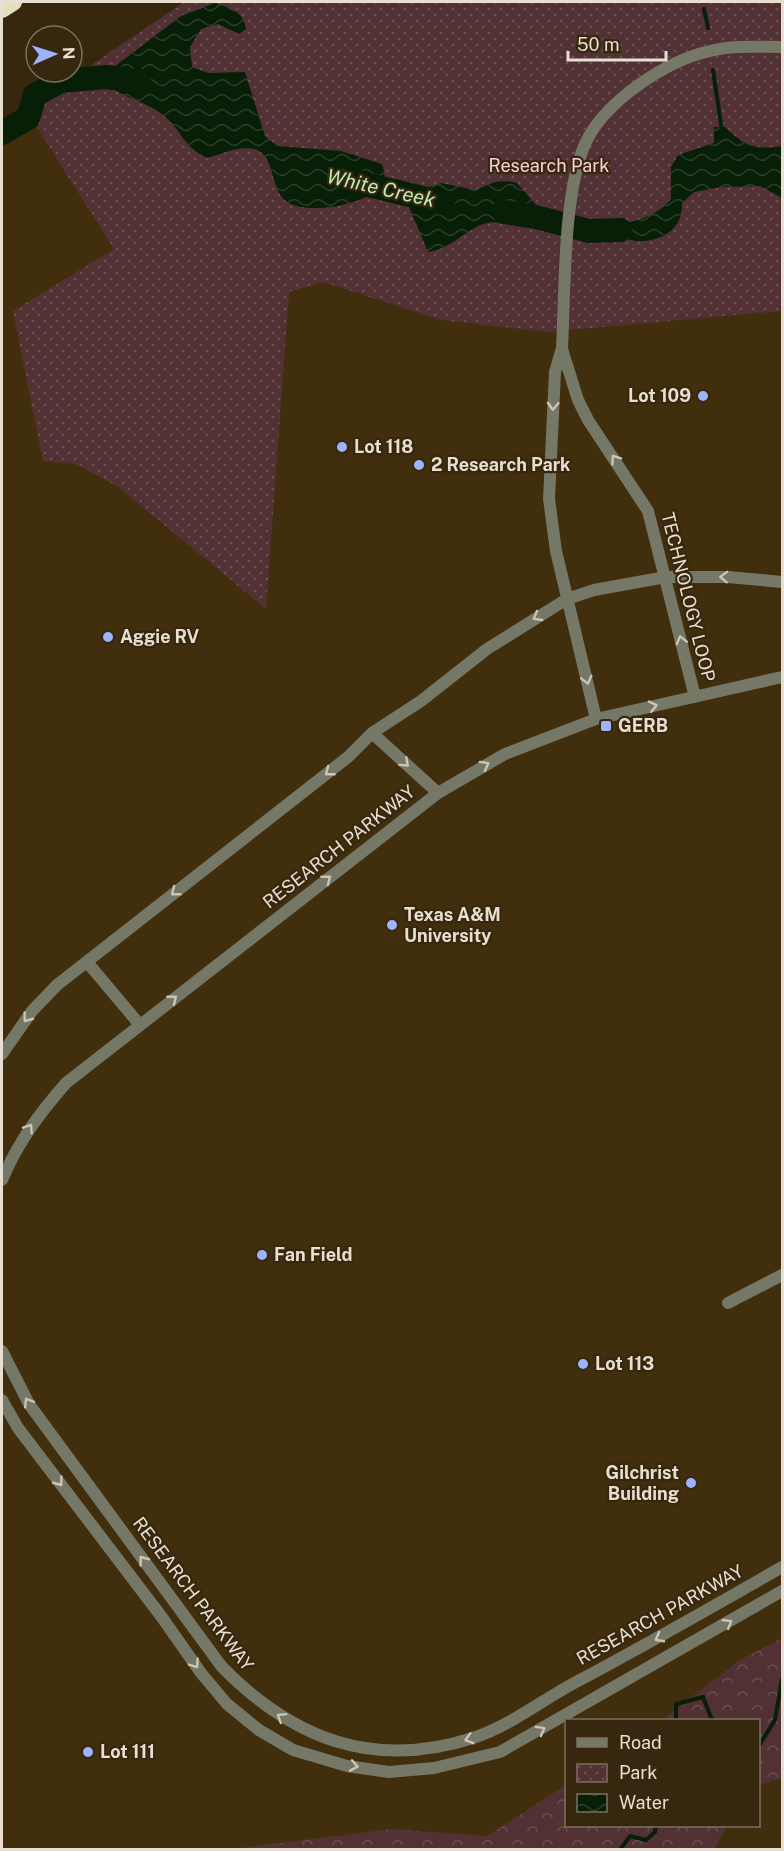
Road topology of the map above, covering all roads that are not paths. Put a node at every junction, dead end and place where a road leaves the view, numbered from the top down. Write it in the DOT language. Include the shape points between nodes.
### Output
graph roads {
  1 [pos="13,2"];
  2 [pos="2,9"];
  3 [pos="783,47"];
  4 [pos="562,348"];
  5 [pos="666,578"];
  6 [pos="783,582"];
  7 [pos="567,599"];
  8 [pos="783,677"];
  9 [pos="695,697"];
  10 [pos="596,719"];
  11 [pos="372,733"];
  12 [pos="438,793"];
  13 [pos="87,962"];
  14 [pos="140,1025"];
  15 [pos="2,1054"];
  16 [pos="2,1180"];
  17 [pos="783,1275"];
  18 [pos="728,1304"];
  19 [pos="2,1351"];
  20 [pos="2,1400"];
  21 [pos="783,1567"];
  22 [pos="783,1591"];
  23 [pos="178,1606"];
  24 [pos="161,1616"];
  25 [pos="694,1618"];
  26 [pos="703,1638"];
  1 -- 2 [label="highway"];
  3 -- 4 [label="street, TECHNOLOGY LOOP" via="711,50 681,60 614,105 585,144 573,188"];
  5 -- 4 [label="street, TECHNOLOGY LOOP, one-way" via="648,511 588,420"];
  4 -- 7 [label="street, TECHNOLOGY LOOP, one-way" via="555,372 549,499"];
  6 -- 5 [label="street, one-way" via="728,577"];
  5 -- 7 [label="street" via="594,590"];
  9 -- 5 [label="street, TECHNOLOGY LOOP, one-way"];
  7 -- 10 [label="street, TECHNOLOGY LOOP, one-way"];
  7 -- 11 [label="street, one-way" via="516,628 422,701"];
  8 -- 9 [label="street, RESEARCH PARKWAY"];
  10 -- 9 [label="street, RESEARCH PARKWAY, one-way"];
  12 -- 10 [label="street, RESEARCH PARKWAY, one-way" via="505,754"];
  11 -- 12 [label="street, one-way"];
  11 -- 13 [label="street, one-way" via="348,757"];
  14 -- 12 [label="street, RESEARCH PARKWAY, one-way"];
  13 -- 14 [label="street"];
  13 -- 15 [label="street, one-way" via="32,1011"];
  16 -- 14 [label="street, RESEARCH PARKWAY, one-way" via="32,1123 66,1083"];
  17 -- 18 [label="street"];
  23 -- 19 [label="street, RESEARCH PARKWAY, one-way" via="29,1404"];
  20 -- 24 [label="street, one-way" via="18,1428"];
  21 -- 25 [label="street, RESEARCH PARKWAY"];
  26 -- 22 [label="street, one-way"];
  23 -- 24 [label="street"];
  25 -- 23 [label="street, RESEARCH PARKWAY, one-way" via="482,1734 434,1748 396,1752 352,1745 286,1721 251,1697 222,1667"];
  24 -- 26 [label="street, one-way" via="227,1704 259,1730 293,1750 347,1766 389,1772 434,1768 500,1752"];
  25 -- 26 [label="street"];
}
